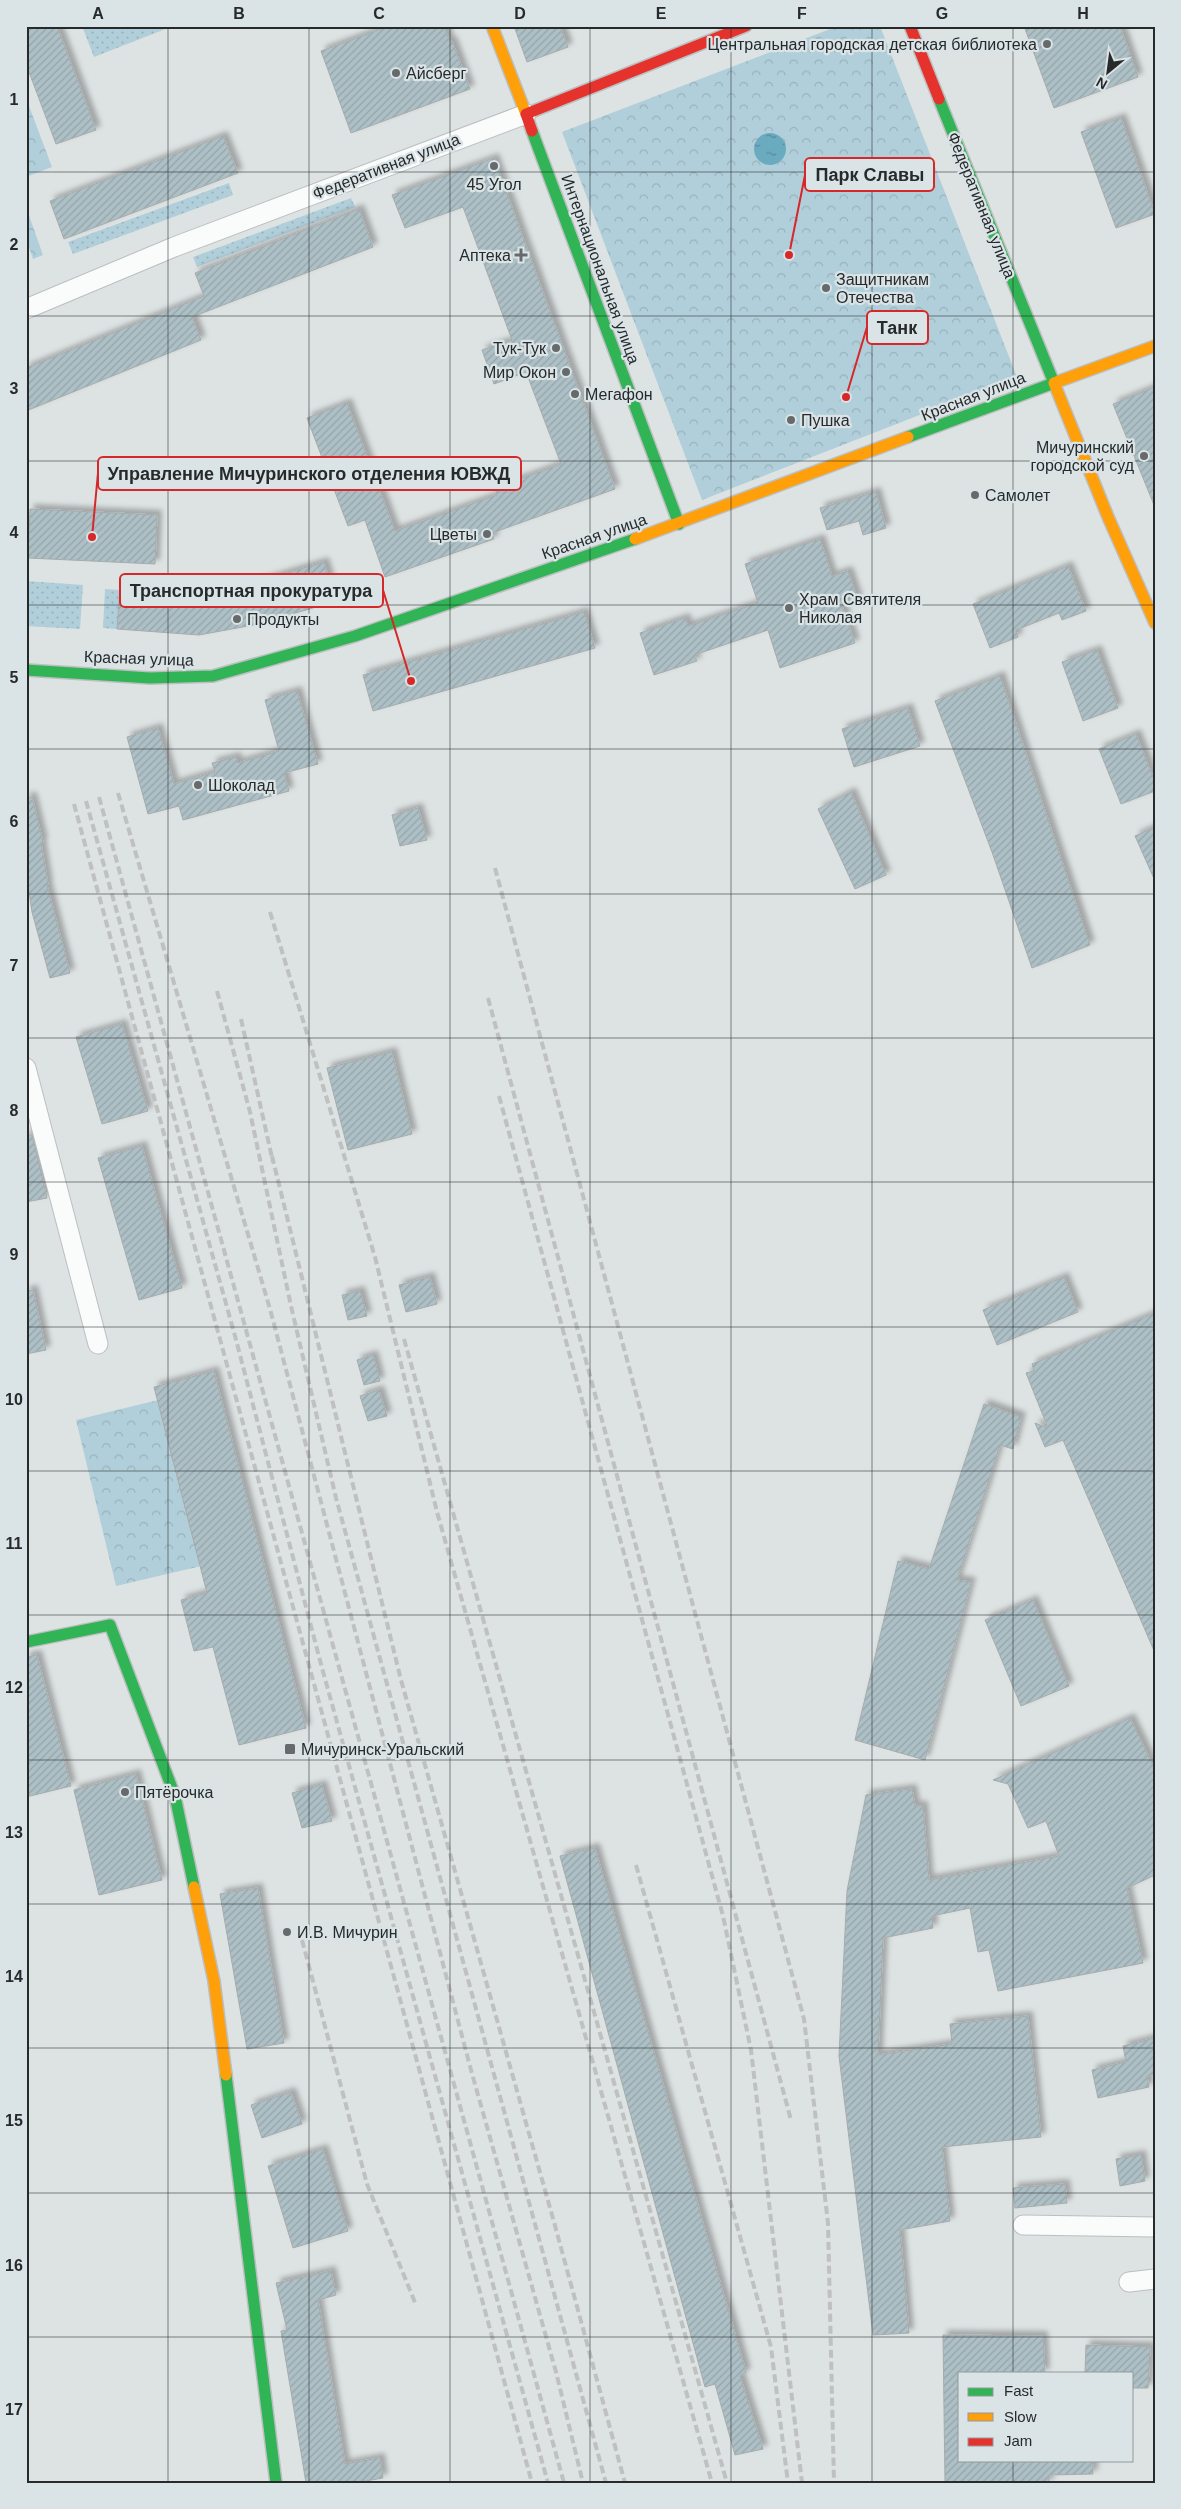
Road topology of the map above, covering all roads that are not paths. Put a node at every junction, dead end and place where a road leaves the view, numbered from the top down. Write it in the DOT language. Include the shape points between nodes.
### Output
graph roads {
  1 [pos="492,26"];
  2 [pos="746,26"];
  3 [pos="910,26"];
  4 [pos="526,114"];
  5 [pos="26,309"];
  6 [pos="1155,346"];
  7 [pos="1054,383"];
  8 [pos="678,524"];
  9 [pos="1155,623"];
  10 [pos="26,670"];
  11 [pos="26,1068"];
  12 [pos="98,1344"];
  13 [pos="26,1642"];
  14 [pos="1023,2225"];
  15 [pos="1155,2227"];
  16 [pos="1155,2279"];
  17 [pos="1129,2282"];
  18 [pos="276,2483"];
  1 -- 4 [label="main road, Интернациональная улица"];
  2 -- 4 [label="main road, Федеративная улица"];
  3 -- 7 [label="main road, Федеративная улица"];
  4 -- 5 [label="street, Федеративная улица" via="182,244"];
  4 -- 8 [label="main road, Интернациональная улица"];
  6 -- 7 [label="main road, Красная улица"];
  7 -- 8 [label="main road, Красная улица"];
  7 -- 9 [label="main road, Федеративная улица"];
  8 -- 10 [label="main road, Красная улица" via="354,636 213,676 150,678"];
  11 -- 12 [label="street"];
  13 -- 18 [label="main road" via="110,1625 175,1796 214,1980"];
  14 -- 15 [label="street"];
  16 -- 17 [label="street"];
}
